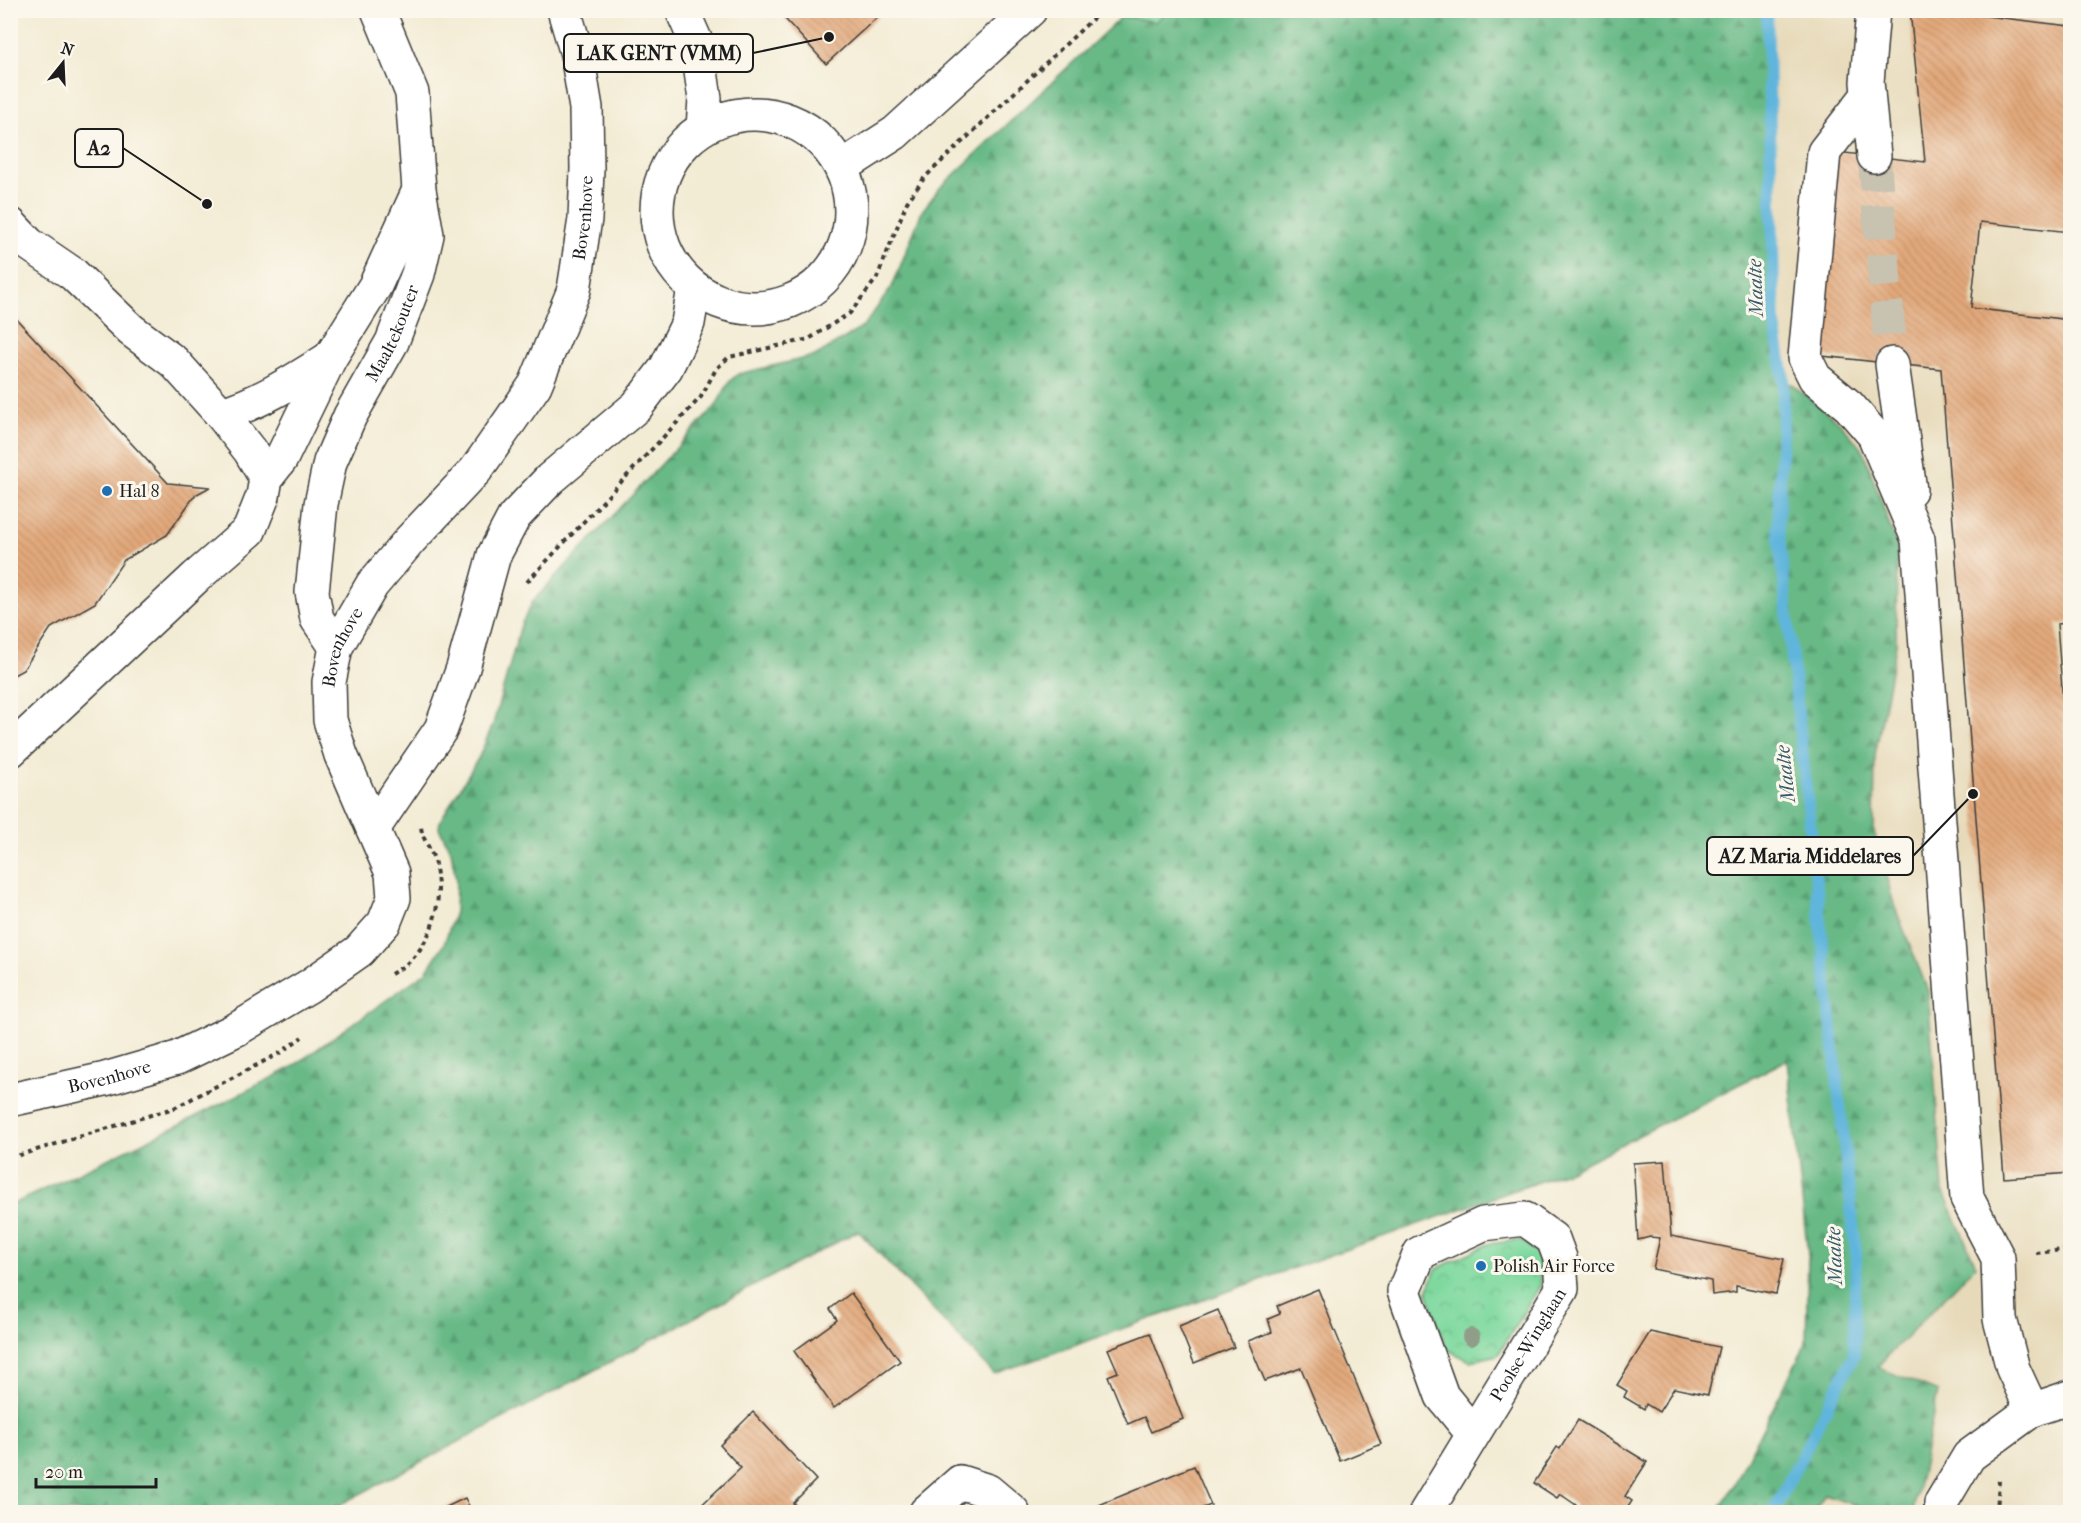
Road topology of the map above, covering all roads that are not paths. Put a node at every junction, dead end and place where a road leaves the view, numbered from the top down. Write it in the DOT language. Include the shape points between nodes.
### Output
graph roads {
  1 [pos="378,10"];
  2 [pos="564,10"];
  3 [pos="682,10"];
  4 [pos="1030,10"];
  5 [pos="1873,10"];
  6 [pos="1868,95"];
  7 [pos="704,128"];
  8 [pos="1874,156"];
  9 [pos="842,167"];
  10 [pos="419,189"];
  11 [pos="10,224"];
  12 [pos="693,288"];
  13 [pos="330,358"];
  14 [pos="1892,364"];
  15 [pos="221,414"];
  16 [pos="266,478"];
  17 [pos="1918,539"];
  18 [pos="336,647"];
  19 [pos="10,751"];
  20 [pos="374,829"];
  21 [pos="10,1100"];
  22 [pos="2070,1397"];
  23 [pos="2032,1410"];
  24 [pos="1473,1434"];
  25 [pos="926,1512"];
  26 [pos="1013,1512"];
  27 [pos="1426,1512"];
  28 [pos="1941,1512"];
  1 -- 10 [label="street, Maaltekouter" via="412,93"];
  2 -- 18 [label="street, Bovenhove" via="577,54 586,108 585,219 574,290 536,385 476,470 372,585"];
  3 -- 7 [label="street" via="697,44 705,99"];
  4 -- 9 [label="street" via="895,133"];
  5 -- 6 [label="street"];
  6 -- 8 [label="street"];
  6 -- 17 [label="street" via="1824,152 1805,358 1815,378 1849,406 1874,435"];
  7 -- 9 [label="street" via="733,116 765,114 796,123 823,142"];
  7 -- 12 [label="street" via="680,148 664,174 657,205 660,236 672,265"];
  9 -- 12 [label="street" via="851,199 850,232 838,262 816,287 788,304 755,309 722,303"];
  10 -- 13 [label="street" via="375,286"];
  10 -- 18 [label="street, Maaltekouter" via="427,235 418,274 392,342 350,416 330,462 321,504 312,592 316,619"];
  11 -- 15 [label="street" via="29,244 73,274 131,330 174,362"];
  12 -- 20 [label="street" via="688,324 666,368 637,406 550,479 514,518 494,555 463,668 441,729"];
  13 -- 15 [label="street" via="243,408"];
  13 -- 16 [label="street" via="281,459"];
  14 -- 17 [label="street"];
  15 -- 16 [label="street"];
  16 -- 19 [label="street" via="249,531"];
  17 -- 23 [label="street" via="1967,1198 1998,1258 2000,1319 2013,1369"];
  18 -- 20 [label="street, Bovenhove" via="329,682 330,720"];
  20 -- 21 [label="street, Bovenhove" via="392,873 394,898 384,923 359,951 237,1029 177,1058"];
  22 -- 23 [label="street"];
  23 -- 28 [label="street" via="1969,1456 1941,1503"];
  24 -- 24 [label="street, Poolse-Winglaan" via="1562,1289 1560,1258 1553,1239 1525,1219 1483,1224 1420,1253 1404,1291 1442,1396"];
  24 -- 27 [label="street, Poolse-Winglaan"];
  25 -- 26 [label="street" via="960,1482 988,1491"];
}
